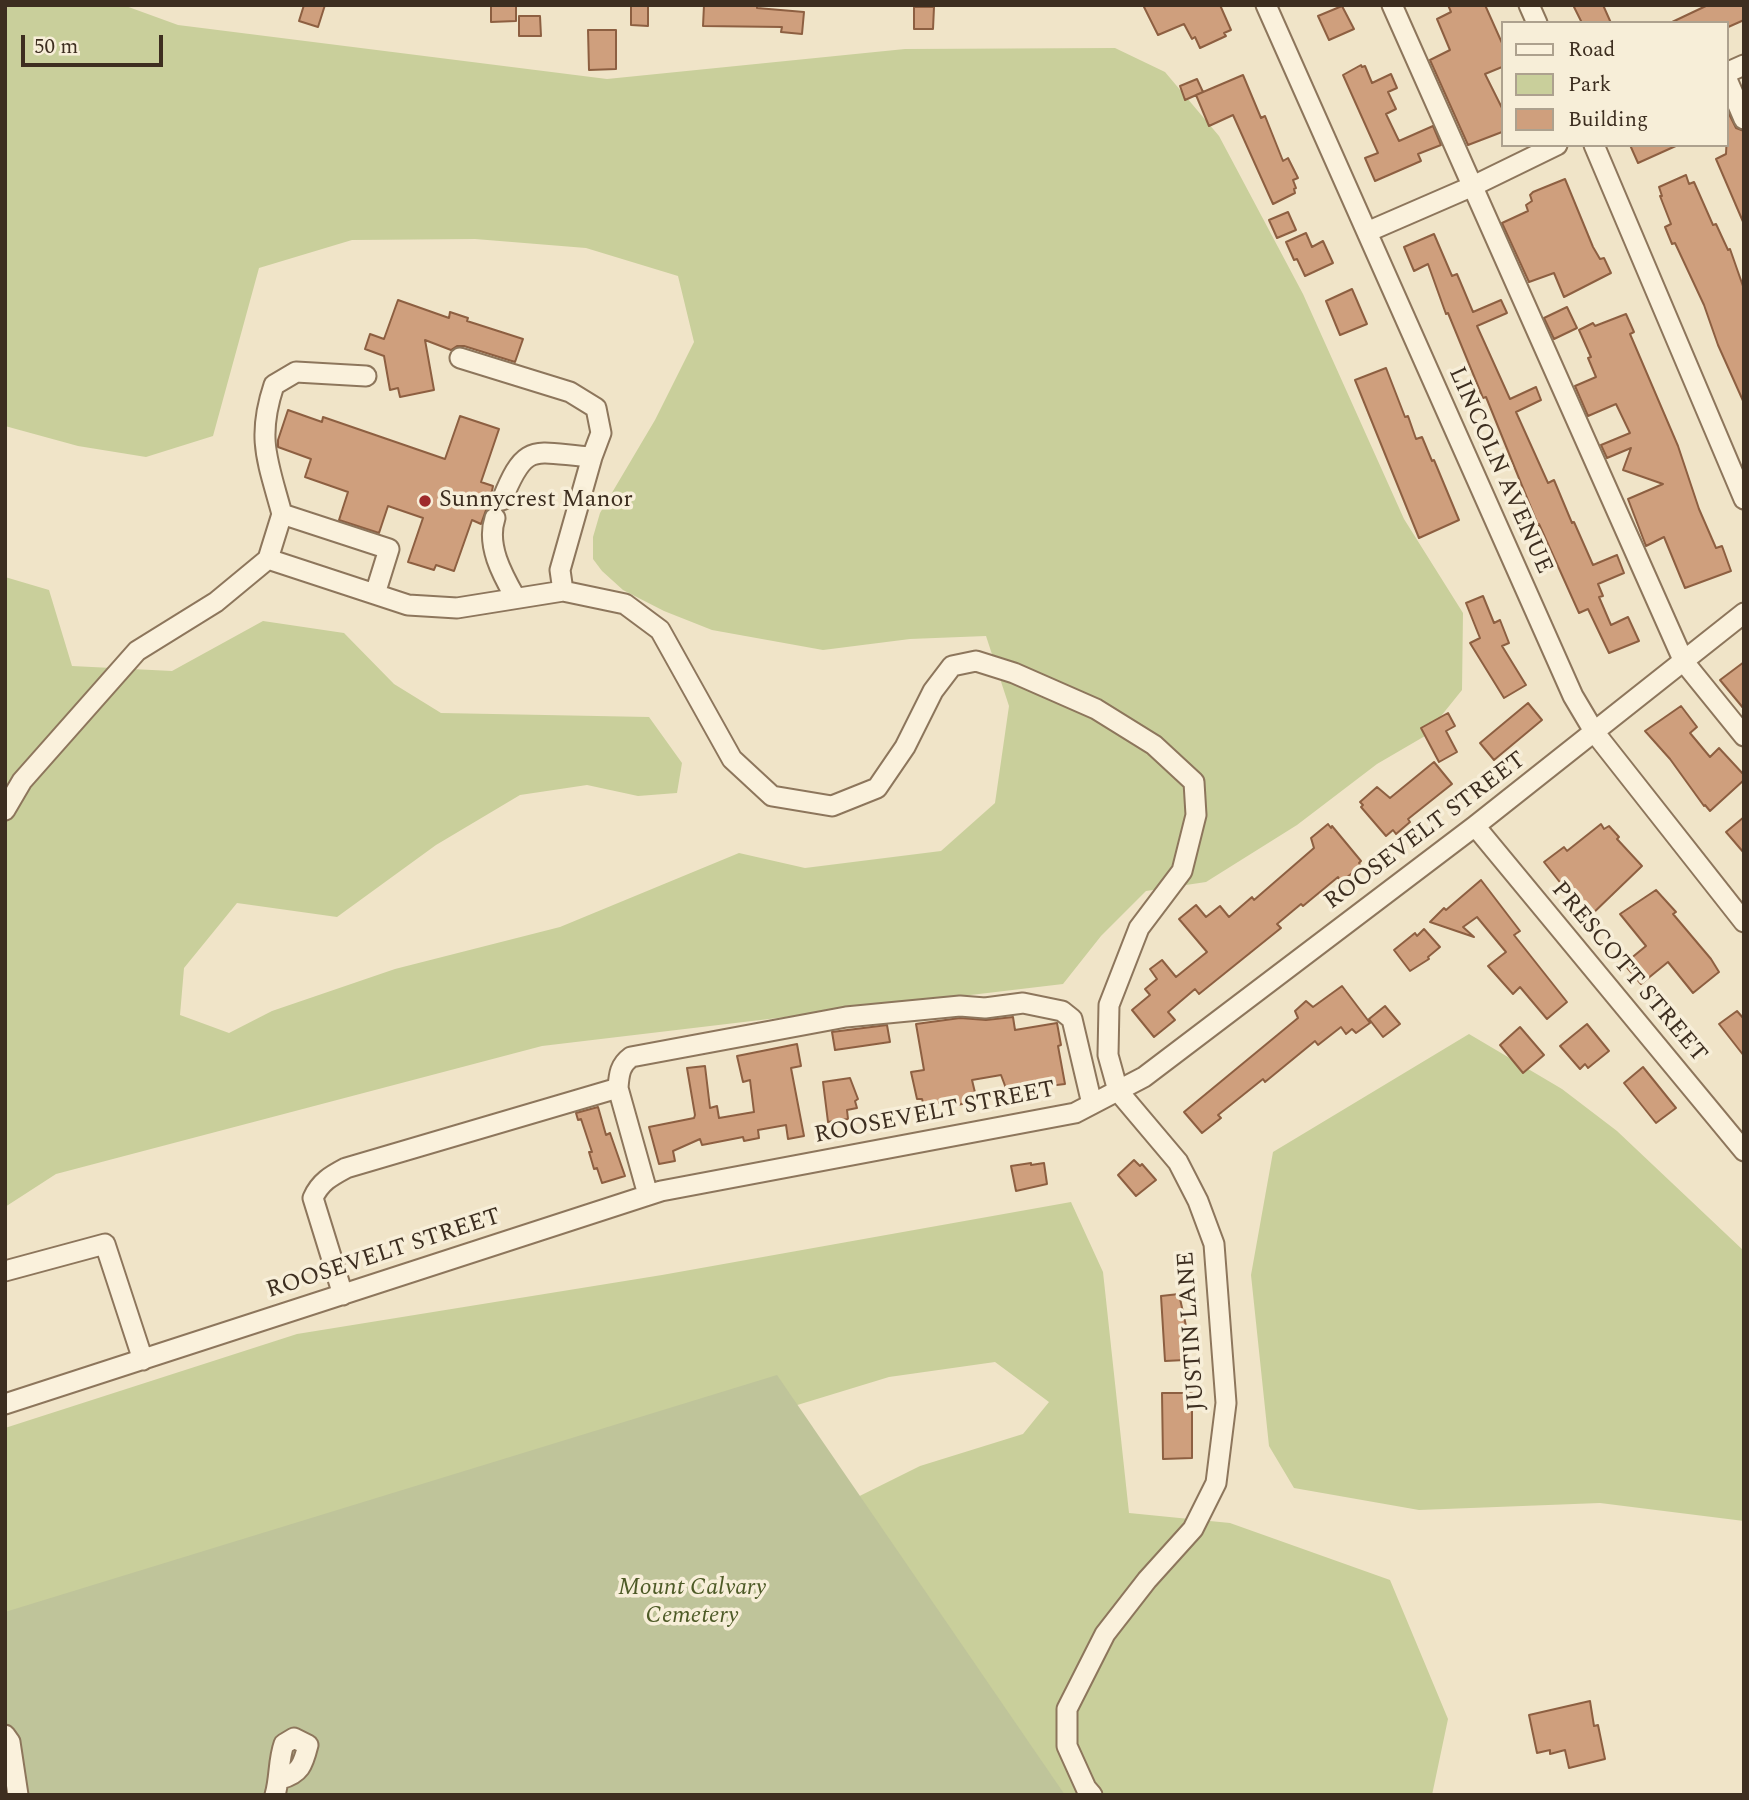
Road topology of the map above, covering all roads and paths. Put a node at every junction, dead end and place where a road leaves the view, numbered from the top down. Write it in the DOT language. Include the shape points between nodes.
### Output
graph roads {
  1 [pos="1266,5"];
  2 [pos="1392,5"];
  3 [pos="1529,5"];
  4 [pos="1536,21"];
  5 [pos="1744,65"];
  6 [pos="1728,74"];
  7 [pos="1728,80"];
  8 [pos="1744,119"];
  9 [pos="1553,147"];
  10 [pos="1595,147"];
  11 [pos="1473,186"];
  12 [pos="1367,232"];
  13 [pos="460,358"];
  14 [pos="366,376"];
  15 [pos="592,457"];
  16 [pos="1744,499"];
  17 [pos="282,514"];
  18 [pos="268,559"];
  19 [pos="564,591"];
  20 [pos="375,594"];
  21 [pos="515,597"];
  22 [pos="1744,613"];
  23 [pos="1684,662"];
  24 [pos="1595,733"];
  25 [pos="1744,736"];
  26 [pos="5,810"];
  27 [pos="1475,827"];
  28 [pos="1744,922"];
  29 [pos="618,1088"];
  30 [pos="1118,1091"];
  31 [pos="1093,1104"];
  32 [pos="1740,1138"];
  33 [pos="648,1195"];
  34 [pos="5,1271"];
  35 [pos="343,1295"];
  36 [pos="143,1360"];
  37 [pos="5,1404"];
  38 [pos="5,1735"];
  39 [pos="18,1795"];
  40 [pos="1092,1795"];
  1 -- 12 [label="street, LINCOLN AVENUE"];
  2 -- 11 [label="street"];
  3 -- 4 [label="street"];
  5 -- 6 [label="street"];
  7 -- 8 [label="street"];
  9 -- 11 [label="street"];
  10 -- 16 [label="street"];
  11 -- 12 [label="street"];
  11 -- 23 [label="street"];
  12 -- 24 [label="street, LINCOLN AVENUE" via="1573,696"];
  13 -- 15 [label="street" via="570,392 596,408 601,433"];
  14 -- 17 [label="street" via="296,372 274,385 265,410 263,447"];
  15 -- 19 [label="street" via="560,570"];
  15 -- 21 [label="street" via="535,453 523,458 513,472 491,530 501,572"];
  17 -- 18 [label="street"];
  17 -- 20 [label="street" via="389,549"];
  18 -- 20 [label="street"];
  18 -- 26 [label="street" via="216,602 137,651 22,780"];
  19 -- 21 [label="street"];
  19 -- 30 [label="street" via="625,604 660,630 732,759 772,796 832,806 877,788 952,666 976,661 1096,709 1154,745 1194,782 1196,815 1182,871 1139,928 1109,1005 1108,1055"];
  20 -- 21 [label="street" via="408,605 457,608"];
  22 -- 23 [label="street, ROOSEVELT STREET"];
  23 -- 24 [label="street, ROOSEVELT STREET"];
  23 -- 25 [label="street"];
  24 -- 27 [label="street, ROOSEVELT STREET"];
  24 -- 28 [label="street, LINCOLN AVENUE"];
  27 -- 30 [label="street, ROOSEVELT STREET" via="1144,1077"];
  27 -- 32 [label="street, PRESCOTT STREET"];
  29 -- 31 [label="street" via="623,1063 656,1051 846,1017 1023,1003 1062,1011 1072,1019"];
  29 -- 33 [label="street"];
  29 -- 35 [label="street" via="359,1164 329,1178 313,1198"];
  30 -- 31 [label="street, ROOSEVELT STREET"];
  30 -- 40 [label="street, JUSTIN LANE" via="1178,1162 1210,1233 1226,1403 1216,1483 1192,1529 1105,1634 1067,1709 1066,1746"];
  31 -- 33 [label="street, ROOSEVELT STREET" via="1075,1113"];
  33 -- 35 [label="street, ROOSEVELT STREET"];
  34 -- 36 [label="street" via="105,1244"];
  35 -- 36 [label="street, ROOSEVELT STREET"];
  36 -- 37 [label="street, ROOSEVELT STREET"];
  38 -- 39 [label="street"];
}
